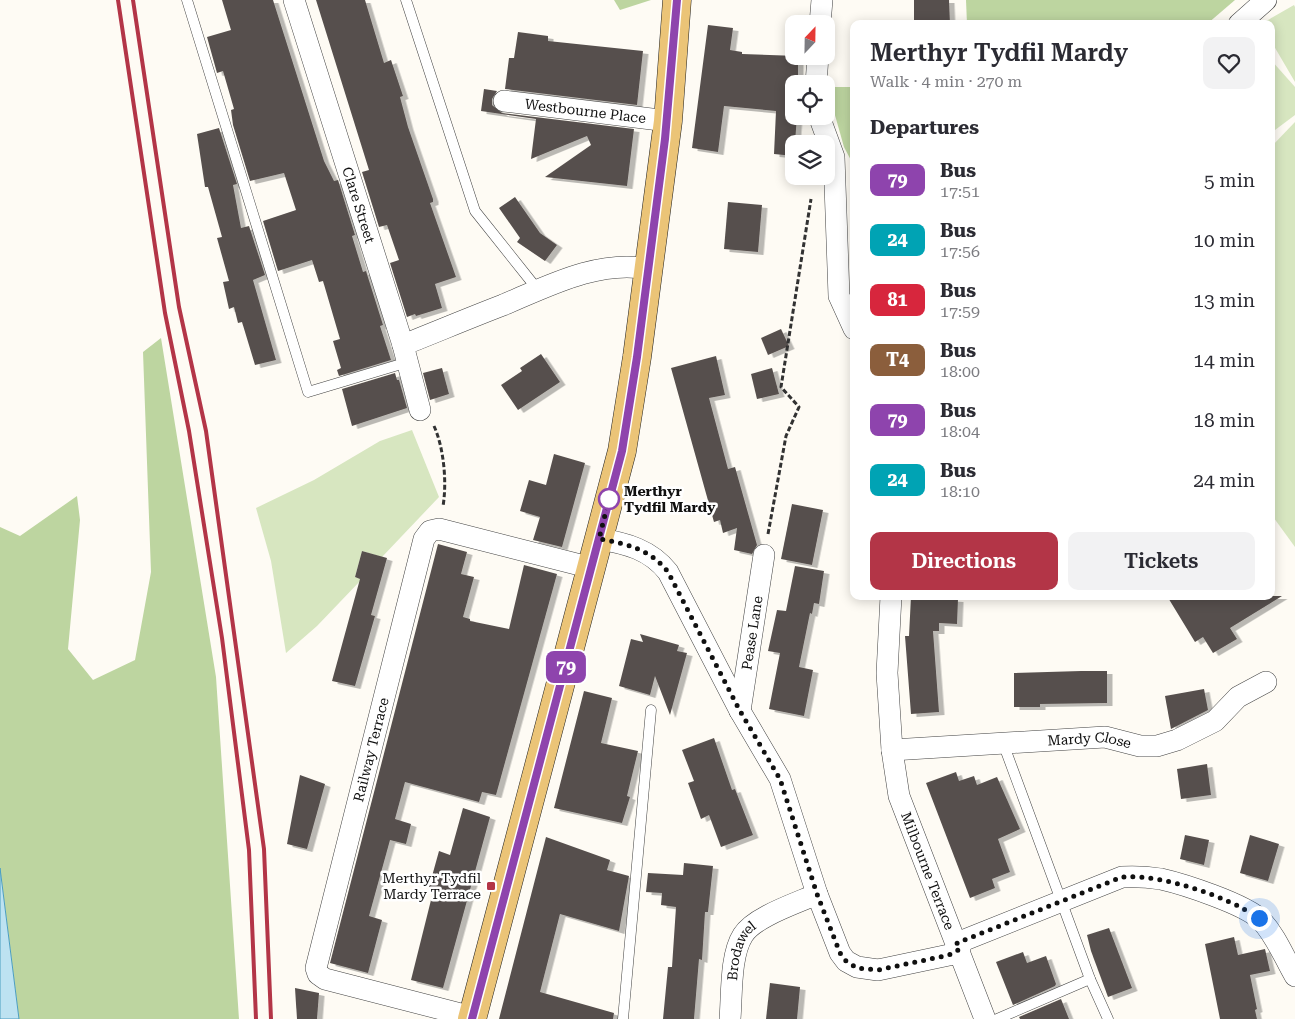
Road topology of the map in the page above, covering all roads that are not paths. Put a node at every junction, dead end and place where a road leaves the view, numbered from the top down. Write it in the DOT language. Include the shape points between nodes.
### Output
graph roads {
  1 [pos="187,0"];
  2 [pos="294,0"];
  3 [pos="406,0"];
  4 [pos="677,0"];
  5 [pos="822,0"];
  6 [pos="1266,0"];
  7 [pos="821,15"];
  8 [pos="1244,20"];
  9 [pos="504,101"];
  10 [pos="668,121"];
  11 [pos="822,125"];
  12 [pos="649,269"];
  13 [pos="538,290"];
  14 [pos="850,320"];
  15 [pos="405,353"];
  16 [pos="420,410"];
  17 [pos="599,539"];
  18 [pos="764,555"];
  19 [pos="592,568"];
  20 [pos="891,600"];
  21 [pos="1266,682"];
  22 [pos="651,710"];
  23 [pos="740,711"];
  24 [pos="1003,743"];
  25 [pos="892,750"];
  26 [pos="817,894"];
  27 [pos="1061,902"];
  28 [pos="958,946"];
  29 [pos="1295,976"];
  30 [pos="1090,979"];
  31 [pos="472,1018"];
  32 [pos="623,1019"];
  33 [pos="730,1019"];
  34 [pos="986,1019"];
  35 [pos="997,1019"];
  36 [pos="1108,1019"];
  1 -- 15 [label="lane" via="308,392"];
  2 -- 15 [label="street, Clare Street"];
  3 -- 13 [label="lane" via="475,211"];
  4 -- 10 [label="main road"];
  5 -- 7 [label="street"];
  6 -- 8 [label="street"];
  9 -- 10 [label="street, Westbourne Place"];
  10 -- 12 [label="main road"];
  11 -- 14 [label="street" via="834,158 839,296"];
  12 -- 13 [label="street" via="631,266 605,268"];
  12 -- 17 [label="main road" via="622,451"];
  13 -- 15 [label="street"];
  15 -- 16 [label="street, Clare Street"];
  17 -- 19 [label="main road"];
  17 -- 23 [label="street" via="648,552 659,560"];
  18 -- 23 [label="street, Pease Lane"];
  19 -- 31 [label="main road"];
  19 -- 31 [label="street, Railway Terrace" via="439,529 430,531 424,539 316,968 325,980"];
  20 -- 25 [label="street, Milbourne Terrace" via="887,673"];
  21 -- 24 [label="street, Mardy Close" via="1238,697 1215,721 1157,746 1140,746 1105,737"];
  22 -- 32 [label="lane"];
  23 -- 26 [label="street" via="780,779"];
  24 -- 25 [label="street, Mardy Close"];
  24 -- 27 [label="lane"];
  25 -- 28 [label="street, Milbourne Terrace" via="899,796"];
  26 -- 28 [label="street" via="840,953 857,968 878,970 949,955"];
  26 -- 33 [label="street, Brodawel" via="758,921 743,935 736,954"];
  27 -- 28 [label="street"];
  27 -- 29 [label="street" via="1122,877 1139,876 1183,886 1247,910 1259,918"];
  27 -- 30 [label="lane"];
  28 -- 34 [label="street, Milbourne Terrace"];
  30 -- 35 [label="lane"];
  30 -- 36 [label="lane"];
}
